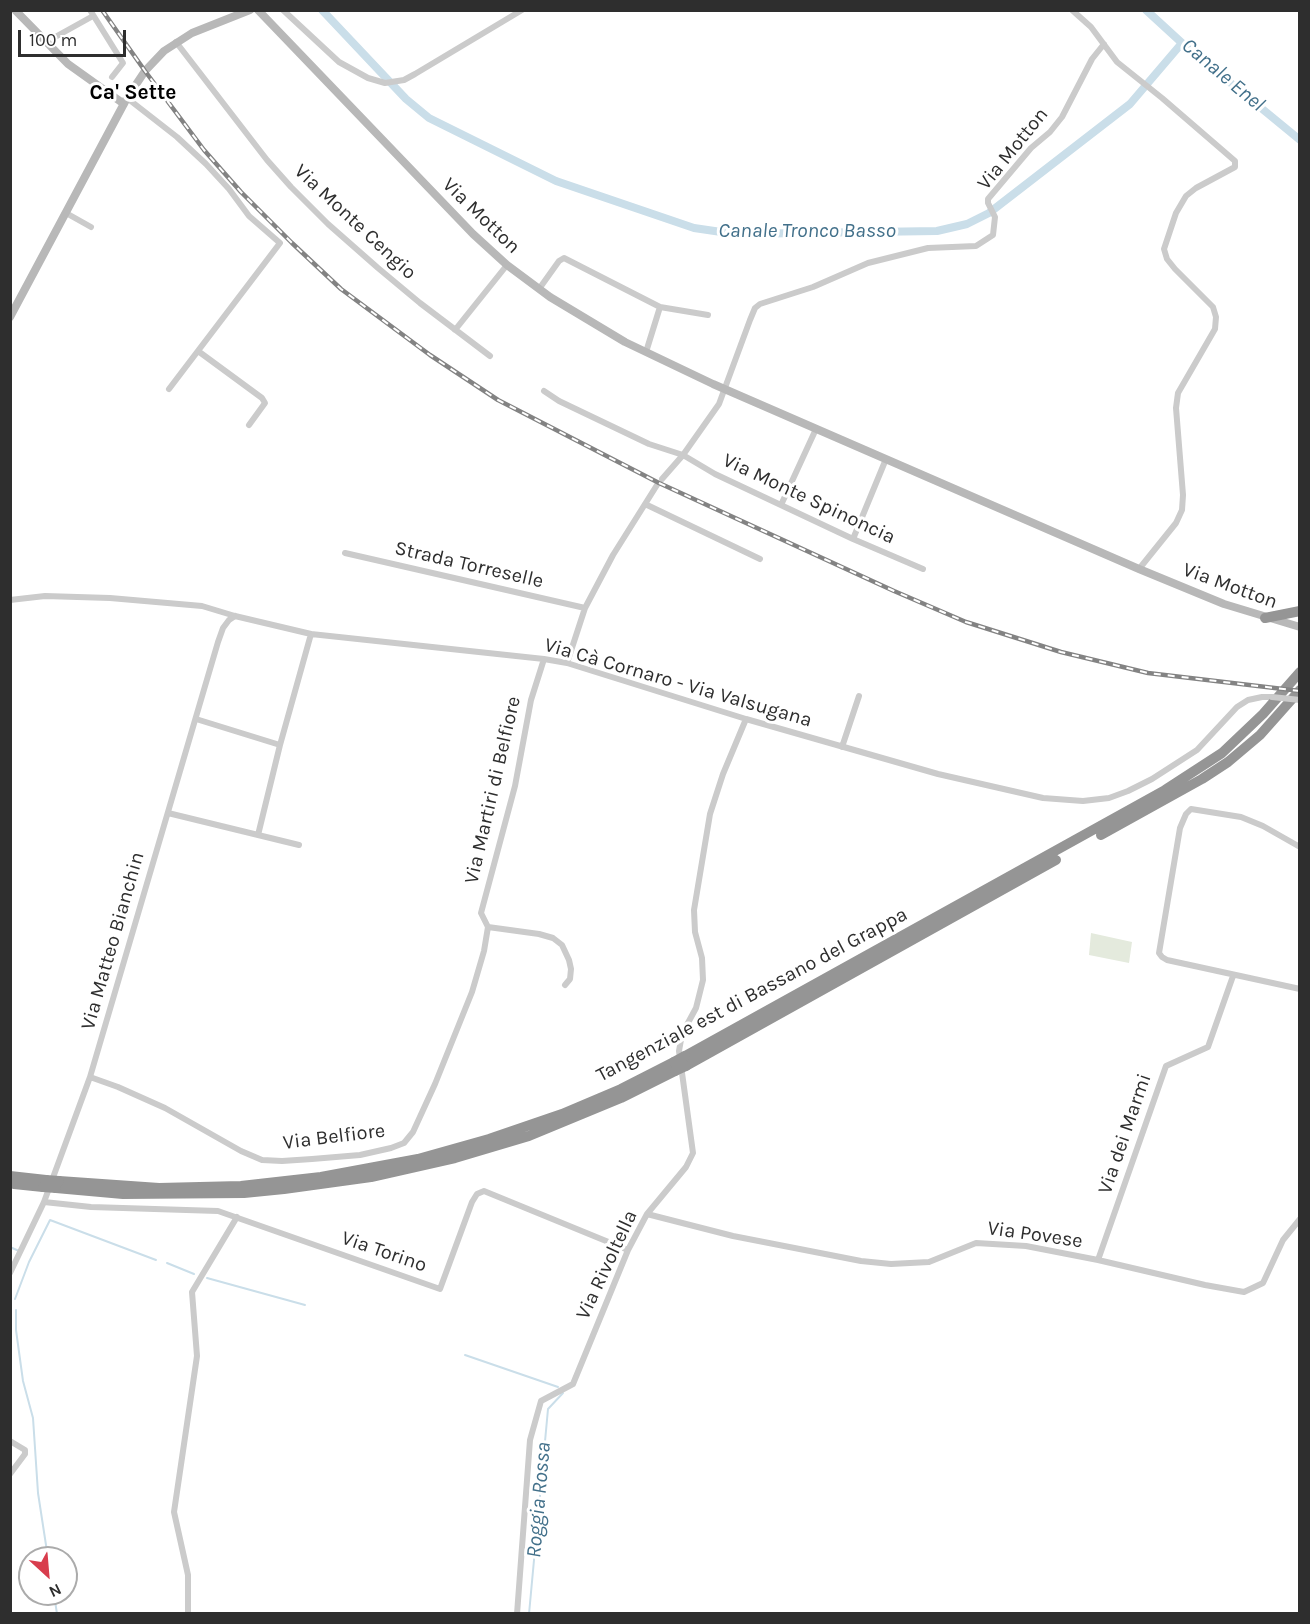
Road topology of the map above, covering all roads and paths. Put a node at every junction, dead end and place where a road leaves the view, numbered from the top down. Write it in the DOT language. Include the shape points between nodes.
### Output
graph roads {
  1 [pos="15,10"];
  2 [pos="250,10"];
  3 [pos="258,10"];
  4 [pos="283,10"];
  5 [pos="522,10"];
  6 [pos="1072,10"];
  7 [pos="91,13"];
  8 [pos="57,36"];
  9 [pos="176,42"];
  10 [pos="1104,44"];
  11 [pos="112,78"];
  12 [pos="125,101"];
  13 [pos="66,213"];
  14 [pos="91,227"];
  15 [pos="507,265"];
  16 [pos="539,289"];
  17 [pos="660,307"];
  18 [pos="708,315"];
  19 [pos="10,317"];
  20 [pos="455,330"];
  21 [pos="198,351"];
  22 [pos="646,352"];
  23 [pos="490,356"];
  24 [pos="724,388"];
  25 [pos="169,389"];
  26 [pos="544,391"];
  27 [pos="249,425"];
  28 [pos="816,429"];
  29 [pos="683,455"];
  30 [pos="886,459"];
  31 [pos="662,479"];
  32 [pos="657,485"];
  33 [pos="645,504"];
  34 [pos="782,505"];
  35 [pos="853,539"];
  36 [pos="345,553"];
  37 [pos="760,559"];
  38 [pos="1139,568"];
  39 [pos="923,569"];
  40 [pos="10,600"];
  41 [pos="585,608"];
  42 [pos="1299,610"];
  43 [pos="235,616"];
  44 [pos="1265,618"];
  45 [pos="1299,627"];
  46 [pos="311,634"];
  47 [pos="544,659"];
  48 [pos="567,663"];
  49 [pos="1299,672"];
  50 [pos="1299,690"];
  51 [pos="859,696"];
  52 [pos="1299,700"];
  53 [pos="196,718"];
  54 [pos="746,719"];
  55 [pos="280,745"];
  56 [pos="842,747"];
  57 [pos="168,813"];
  58 [pos="258,835"];
  59 [pos="299,845"];
  60 [pos="1299,847"];
  61 [pos="488,927"];
  62 [pos="905,939"];
  63 [pos="1233,976"];
  64 [pos="565,985"];
  65 [pos="1299,989"];
  66 [pos="90,1077"];
  67 [pos="10,1176"];
  68 [pos="44,1183"];
  69 [pos="10,1184"];
  70 [pos="44,1202"];
  71 [pos="647,1214"];
  72 [pos="237,1216"];
  73 [pos="1299,1219"];
  74 [pos="628,1250"];
  75 [pos="1098,1260"];
  76 [pos="10,1273"];
  77 [pos="10,1441"];
  78 [pos="10,1474"];
  79 [pos="188,1614"];
  80 [pos="517,1614"];
  1 -- 12 [label="main road" via="68,64"];
  2 -- 9 [label="main road"];
  3 -- 15 [label="main road, Via Motton"];
  4 -- 5 [label="street" via="339,62 385,83 415,75"];
  6 -- 10 [label="street"];
  7 -- 8 [label="street"];
  7 -- 11 [label="street" via="123,63"];
  9 -- 12 [label="main road" via="145,71"];
  9 -- 20 [label="street, Via Monte Cengio" via="291,188 378,268"];
  10 -- 24 [label="street, Via Motton" via="1092,58 1062,117 988,199 995,217 993,235 976,246 928,248 868,263 760,304 755,308"];
  10 -- 38 [label="street" via="1117,62 1235,161 1235,167 1186,196 1164,249 1167,259 1213,307 1216,317 1215,329 1178,393 1182,510"];
  12 -- 13 [label="main road"];
  12 -- 21 [label="street" via="177,137 229,189 249,216 280,243"];
  13 -- 14 [label="street"];
  13 -- 19 [label="main road"];
  15 -- 16 [label="main road, Via Motton"];
  15 -- 20 [label="street"];
  16 -- 17 [label="street" via="564,258"];
  16 -- 22 [label="main road, Via Motton"];
  17 -- 18 [label="street"];
  17 -- 22 [label="street"];
  20 -- 23 [label="street, Via Monte Cengio"];
  21 -- 25 [label="street"];
  21 -- 27 [label="street" via="262,398 265,403"];
  22 -- 24 [label="main road, Via Motton"];
  24 -- 28 [label="main road, Via Motton"];
  24 -- 29 [label="street" via="719,404"];
  26 -- 29 [label="street" via="649,444"];
  28 -- 30 [label="main road, Via Motton"];
  28 -- 34 [label="street"];
  29 -- 31 [label="street"];
  29 -- 34 [label="street, Via Monte Spinoncia"];
  30 -- 35 [label="street"];
  30 -- 38 [label="main road, Via Motton"];
  32 -- 33 [label="street"];
  33 -- 37 [label="street"];
  33 -- 41 [label="street"];
  34 -- 35 [label="street, Via Monte Spinoncia"];
  35 -- 39 [label="street, Via Monte Spinoncia"];
  36 -- 41 [label="street, Strada Torreselle"];
  38 -- 44 [label="main road, Via Motton"];
  40 -- 43 [label="street, Via Cà Cornaro - Via Valsugana" via="45,596 110,598 202,606"];
  41 -- 48 [label="street"];
  42 -- 44 [label="highway"];
  43 -- 46 [label="street, Via Cà Cornaro - Via Valsugana"];
  43 -- 53 [label="street, Via Matteo Bianchin" via="223,628"];
  44 -- 45 [label="main road, Via Motton"];
  46 -- 47 [label="street, Via Cà Cornaro - Via Valsugana"];
  46 -- 55 [label="street"];
  47 -- 48 [label="street, Via Cà Cornaro - Via Valsugana"];
  47 -- 61 [label="street, Via Martiri di Belfiore" via="481,913"];
  48 -- 54 [label="street, Via Cà Cornaro - Via Valsugana"];
  49 -- 62 [label="highway, Tangenziale est di Bassano del Grappa" via="1222,753 1165,790"];
  50 -- 62 [label="highway, Tangenziale est di Bassano del Grappa" via="1260,735 1215,771"];
  51 -- 56 [label="street"];
  52 -- 56 [label="street, Via Cà Cornaro - Via Valsugana, bridge" via="1248,700 1197,750 1152,779 1119,795 1083,801 1043,798 979,784"];
  53 -- 55 [label="street"];
  53 -- 57 [label="street, Via Matteo Bianchin"];
  54 -- 56 [label="street, Via Cà Cornaro - Via Valsugana"];
  54 -- 71 [label="street, Via Rivoltella" via="710,814 694,910 703,980 679,1051 693,1153"];
  55 -- 58 [label="street"];
  57 -- 58 [label="street"];
  57 -- 66 [label="street, Via Matteo Bianchin"];
  58 -- 59 [label="street"];
  60 -- 63 [label="street" via="1241,817 1191,809 1186,814 1180,828 1159,952 1167,960"];
  61 -- 64 [label="street" via="553,938 562,945 569,960 570,979"];
  61 -- 66 [label="street, Via Belfiore" via="472,992 431,1093 413,1132 404,1143 391,1148 360,1155 262,1160 165,1108"];
  62 -- 68 [label="highway, Tangenziale est di Bassano del Grappa, bridge" via="621,1098 530,1136 455,1158 371,1177 244,1193 123,1194"];
  63 -- 65 [label="street"];
  63 -- 75 [label="street, Via dei Marmi" via="1208,1047 1166,1066"];
  66 -- 70 [label="street, Via Matteo Bianchin"];
  67 -- 68 [label="highway, Tangenziale est di Bassano del Grappa"];
  68 -- 69 [label="highway, Tangenziale est di Bassano del Grappa"];
  70 -- 72 [label="street, Via Torino" via="218,1211"];
  70 -- 76 [label="street, Via Matteo Bianchin"];
  71 -- 74 [label="street, Via Rivoltella"];
  71 -- 75 [label="street, Via Povese" via="733,1236 861,1261 928,1262 976,1243 1026,1246"];
  72 -- 74 [label="street, Via Torino" via="440,1289 472,1203 484,1191"];
  72 -- 79 [label="street" via="192,1292 197,1356 174,1512 188,1575"];
  73 -- 75 [label="street, Via Povese" via="1283,1240 1263,1283 1244,1292"];
  74 -- 80 [label="street, Via Rivoltella" via="573,1384 541,1401 530,1440"];
  77 -- 78 [label="street" via="25,1450 25,1454"];
}
